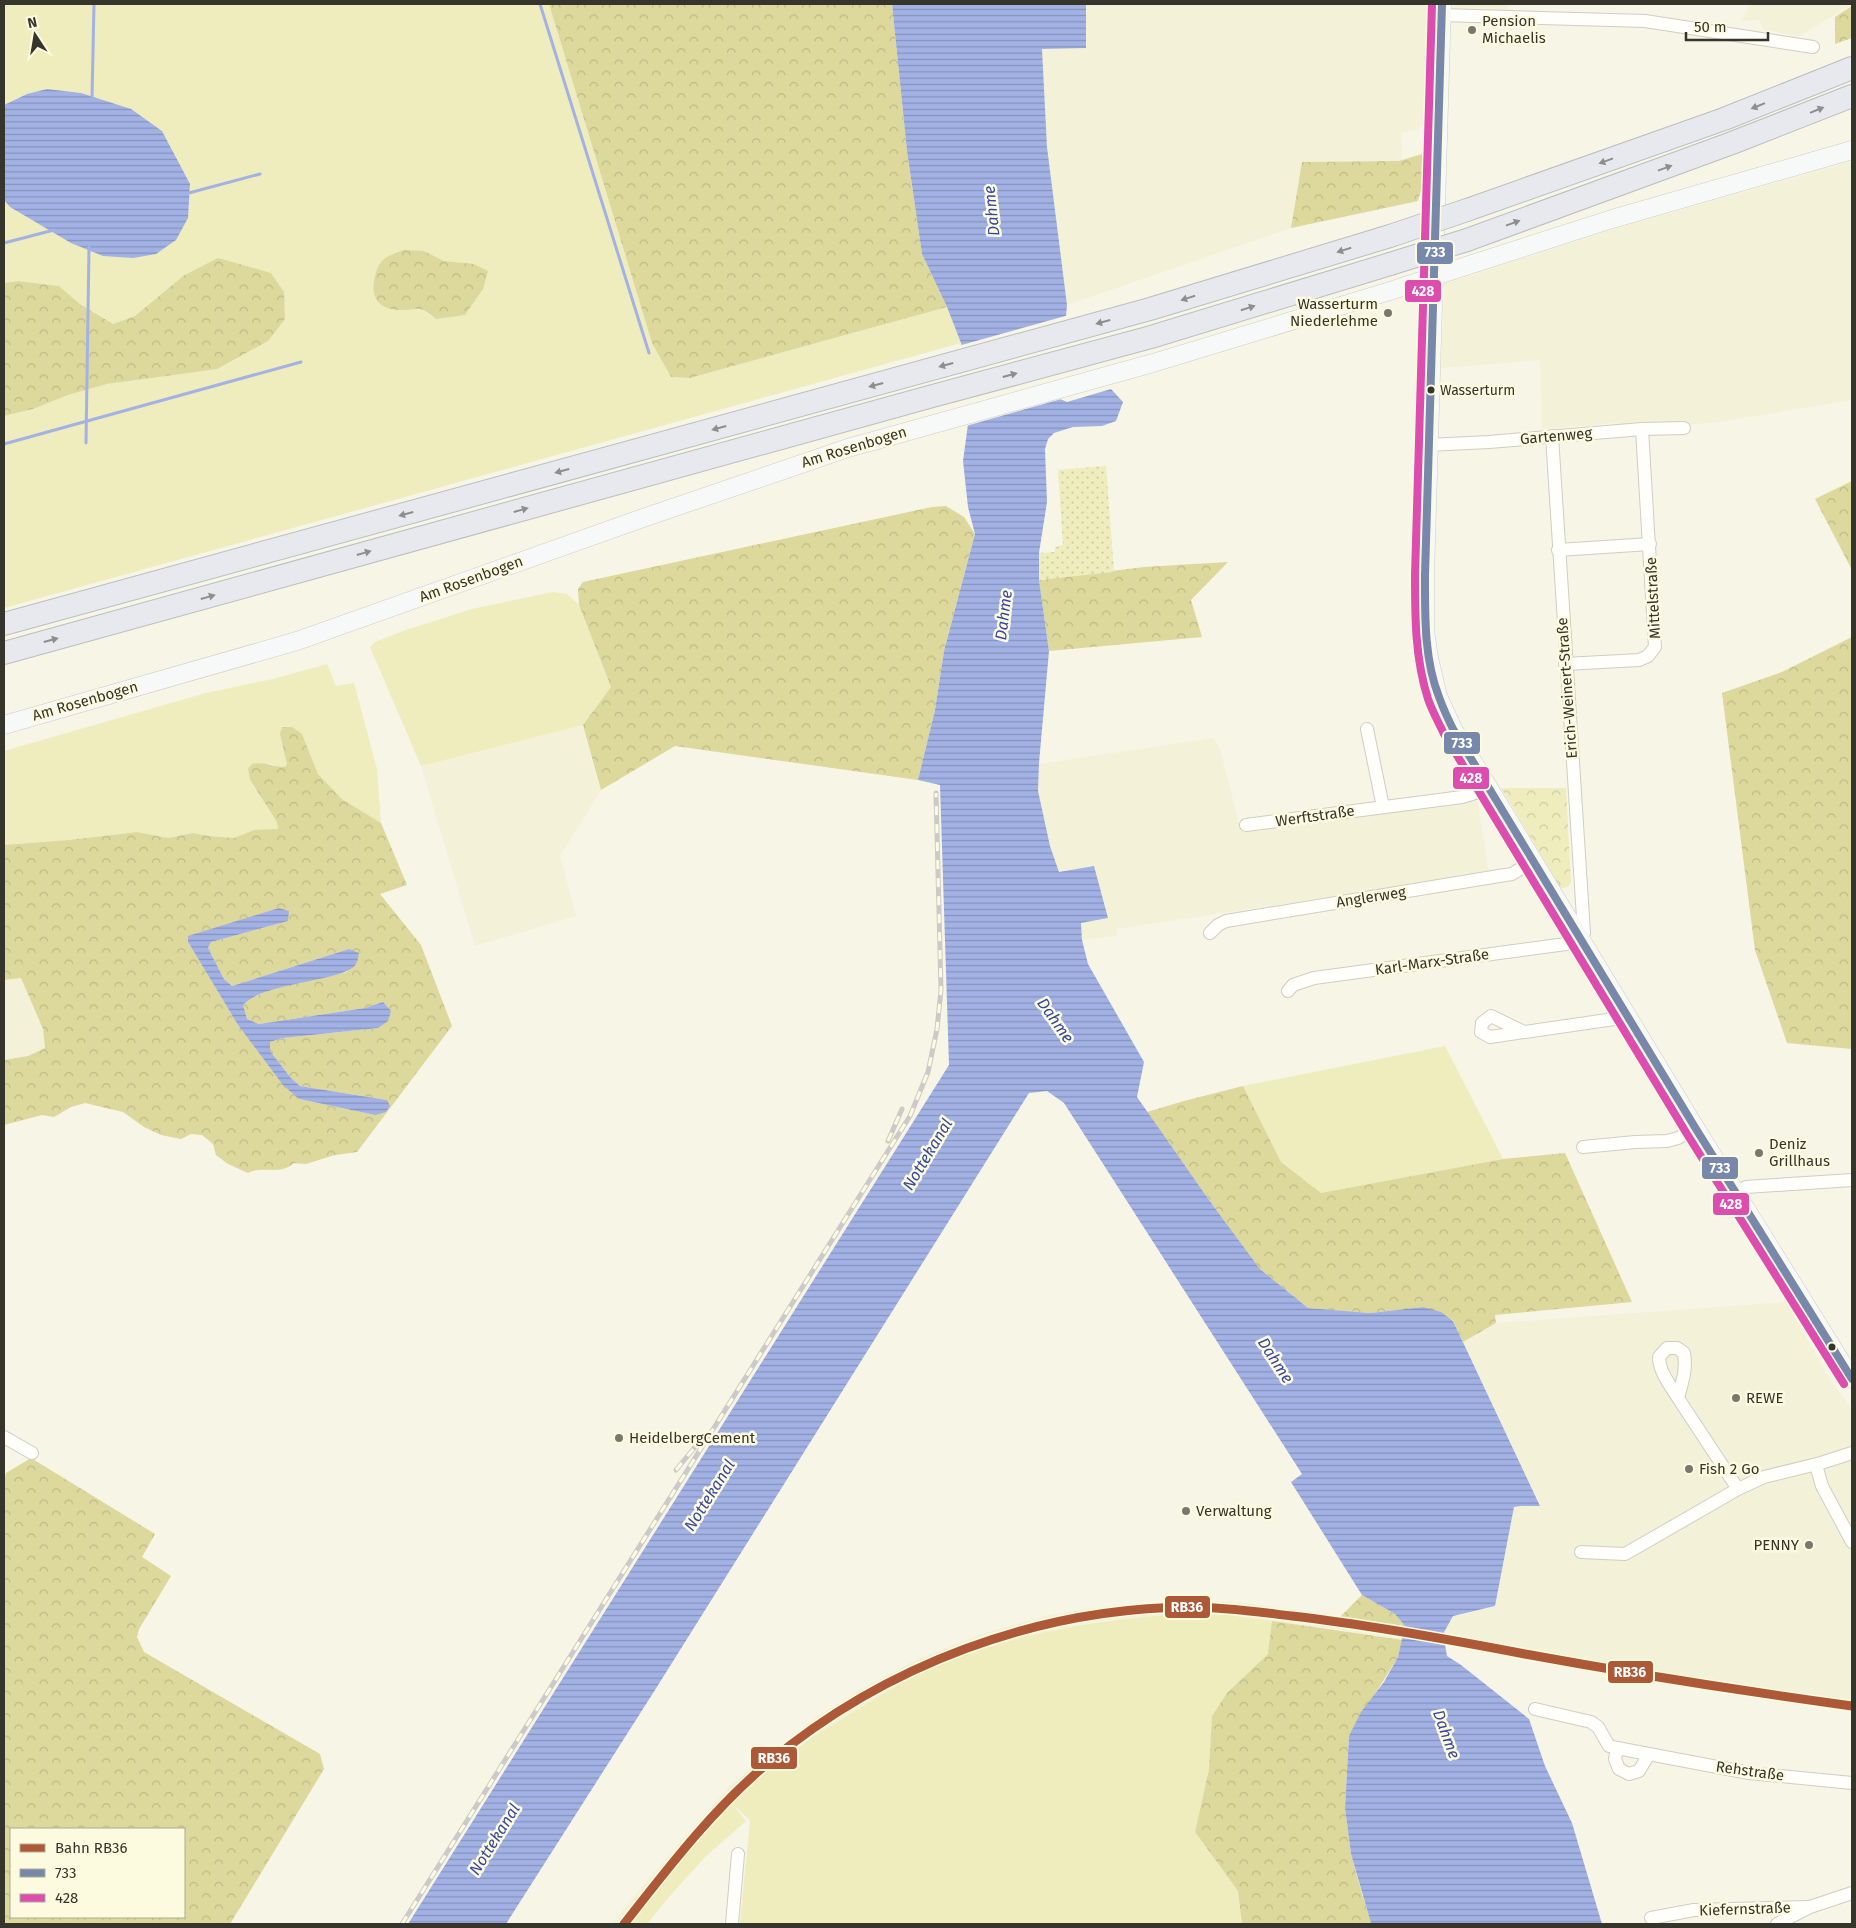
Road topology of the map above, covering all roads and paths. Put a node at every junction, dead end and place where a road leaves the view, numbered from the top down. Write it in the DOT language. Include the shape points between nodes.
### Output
graph roads {
  1 [pos="1441,9"];
  2 [pos="1813,47"];
  3 [pos="1852,68"];
  4 [pos="1852,96"];
  5 [pos="1852,150"];
  6 [pos="1684,428"];
  7 [pos="1642,429"];
  8 [pos="1552,436"];
  9 [pos="1428,445"];
  10 [pos="1650,544"];
  11 [pos="1558,550"];
  12 [pos="4,624"];
  13 [pos="4,653"];
  14 [pos="1565,664"];
  15 [pos="4,725"];
  16 [pos="1367,730"];
  17 [pos="1488,787"];
  18 [pos="1383,807"];
  19 [pos="1246,826"];
  20 [pos="1533,861"];
  21 [pos="1210,933"];
  22 [pos="1579,938"];
  23 [pos="1288,991"];
  24 [pos="1627,1014"];
  25 [pos="1524,1032"];
  26 [pos="1696,1129"];
  27 [pos="1583,1147"];
  28 [pos="1852,1180"];
  29 [pos="1736,1192"];
  30 [pos="1852,1379"];
  31 [pos="1678,1398"];
  32 [pos="4,1437"];
  33 [pos="32,1453"];
  34 [pos="1852,1453"];
  35 [pos="1816,1465"];
  36 [pos="1738,1490"];
  37 [pos="1852,1542"];
  38 [pos="1581,1552"];
  39 [pos="1535,1709"];
  40 [pos="1617,1748"];
  41 [pos="1649,1754"];
  42 [pos="1852,1783"];
  43 [pos="738,1854"];
  44 [pos="1852,1893"];
  45 [pos="1810,1907"];
  46 [pos="1651,1918"];
  47 [pos="732,1924"];
  48 [pos="1777,1924"];
  1 -- 2 [label="street" via="1645,21"];
  1 -- 9 [label="main road"];
  3 -- 12 [label="highway, one-way, bridge" via="1724,119 1467,210 1150,309"];
  13 -- 4 [label="highway, one-way, bridge" via="1152,337 1467,240"];
  5 -- 15 [label="main road, Am Rosenbogen, bridge" via="1612,219 1153,363 848,448 297,641"];
  6 -- 7 [label="street, Gartenweg"];
  7 -- 8 [label="street, Gartenweg"];
  7 -- 10 [label="street, Mittelstraße"];
  8 -- 9 [label="street, Gartenweg"];
  8 -- 11 [label="street, Erich-Weinert-Straße"];
  9 -- 17 [label="main road" via="1424,604 1428,658 1446,714"];
  10 -- 11 [label="street, Mittelstraße"];
  10 -- 14 [label="street, Mittelstraße" via="1655,648 1639,660"];
  11 -- 14 [label="street, Erich-Weinert-Straße"];
  14 -- 22 [label="street, Erich-Weinert-Straße" via="1584,933"];
  16 -- 18 [label="street"];
  17 -- 18 [label="street, Werftstraße" via="1462,797"];
  17 -- 20 [label="main road"];
  18 -- 19 [label="street, Werftstraße"];
  20 -- 21 [label="street, Anglerweg" via="1512,874 1226,921"];
  20 -- 22 [label="main road"];
  22 -- 23 [label="street, Karl-Marx-Straße" via="1566,944 1314,978 1293,985"];
  22 -- 24 [label="main road"];
  24 -- 25 [label="street" via="1614,1019"];
  24 -- 26 [label="main road"];
  26 -- 27 [label="street" via="1667,1141"];
  26 -- 29 [label="main road"];
  28 -- 29 [label="street" via="1746,1187"];
  29 -- 30 [label="main road"];
  31 -- 36 [label="street"];
  32 -- 33 [label="street"];
  34 -- 35 [label="street"];
  35 -- 36 [label="street" via="1764,1477"];
  35 -- 37 [label="street" via="1822,1486"];
  36 -- 38 [label="street" via="1625,1554"];
  39 -- 40 [label="street" via="1591,1722 1598,1727 1609,1746"];
  40 -- 41 [label="street, Rehstraße"];
  40 -- 41 [label="street" via="1615,1759 1619,1769 1629,1774 1639,1771"];
  41 -- 42 [label="street, Rehstraße" via="1750,1773"];
  43 -- 47 [label="street"];
  44 -- 45 [label="street, Kiefernstraße"];
  45 -- 46 [label="street, Kiefernstraße" via="1694,1910"];
  45 -- 48 [label="street, Kiefernstraße"];
}
